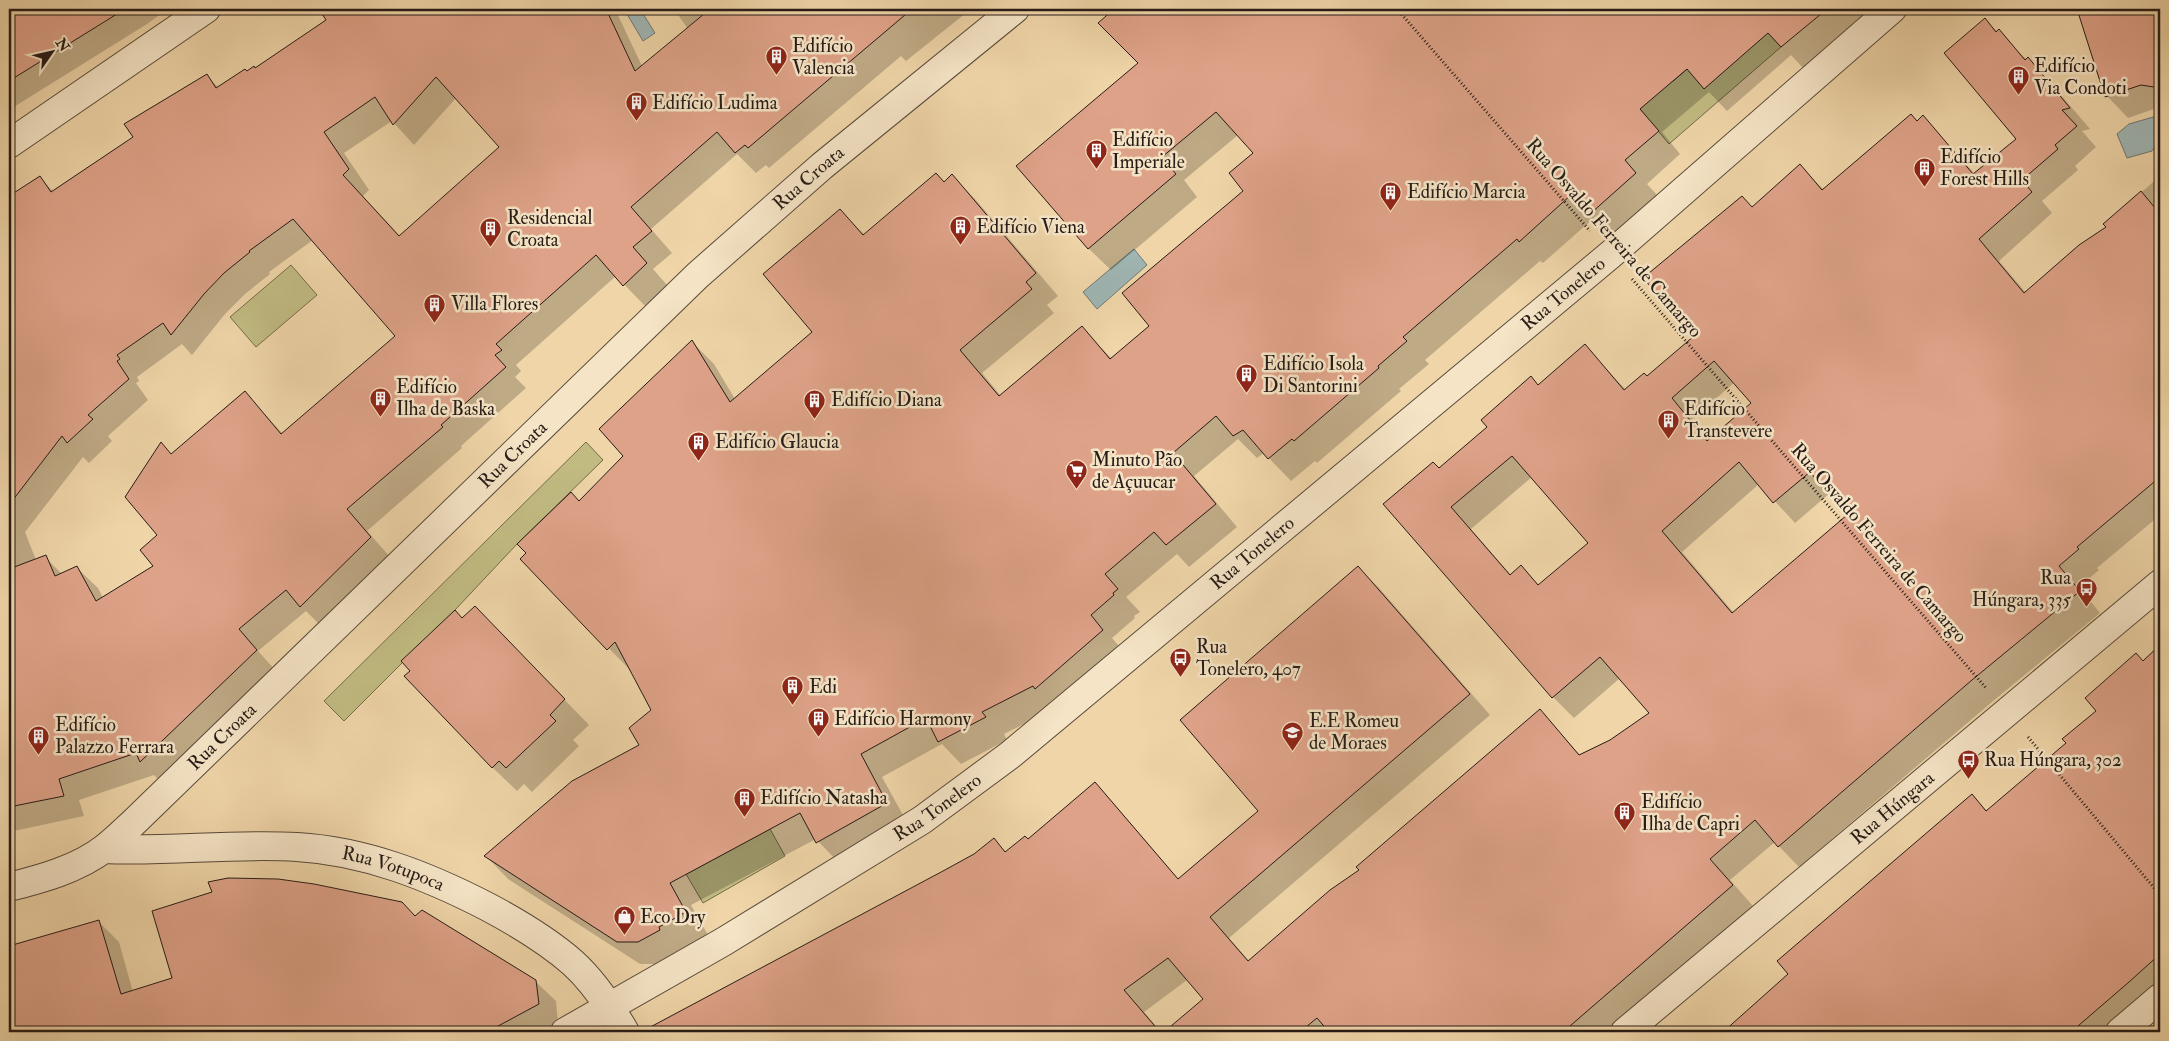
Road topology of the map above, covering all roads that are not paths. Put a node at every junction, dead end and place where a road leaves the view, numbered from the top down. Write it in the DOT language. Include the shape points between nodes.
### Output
graph roads {
  1 [pos="206,9"];
  2 [pos="1015,9"];
  3 [pos="1892,9"];
  4 [pos="9,144"];
  5 [pos="2160,584"];
  6 [pos="104,849"];
  7 [pos="9,888"];
  8 [pos="2160,998"];
  9 [pos="610,1006"];
  10 [pos="565,1032"];
  11 [pos="625,1032"];
  12 [pos="1625,1032"];
  13 [pos="2120,1032"];
  1 -- 4 [label="street"];
  2 -- 6 [label="street, Rua Croata" via="822,166 698,275 178,782"];
  3 -- 9 [label="street, Rua Tonelero" via="1610,255 1010,755 922,820 723,942"];
  5 -- 12 [label="street, Rua Húngara"];
  6 -- 7 [label="street, Rua Croata" via="52,875"];
  6 -- 9 [label="street, Rua Votupoca" via="142,851 228,845 298,847 339,852 396,866 447,886 547,942 575,964"];
  8 -- 13 [label="street"];
  9 -- 10 [label="street, Rua Tonelero"];
  9 -- 11 [label="street, Rua Votupoca"];
}
